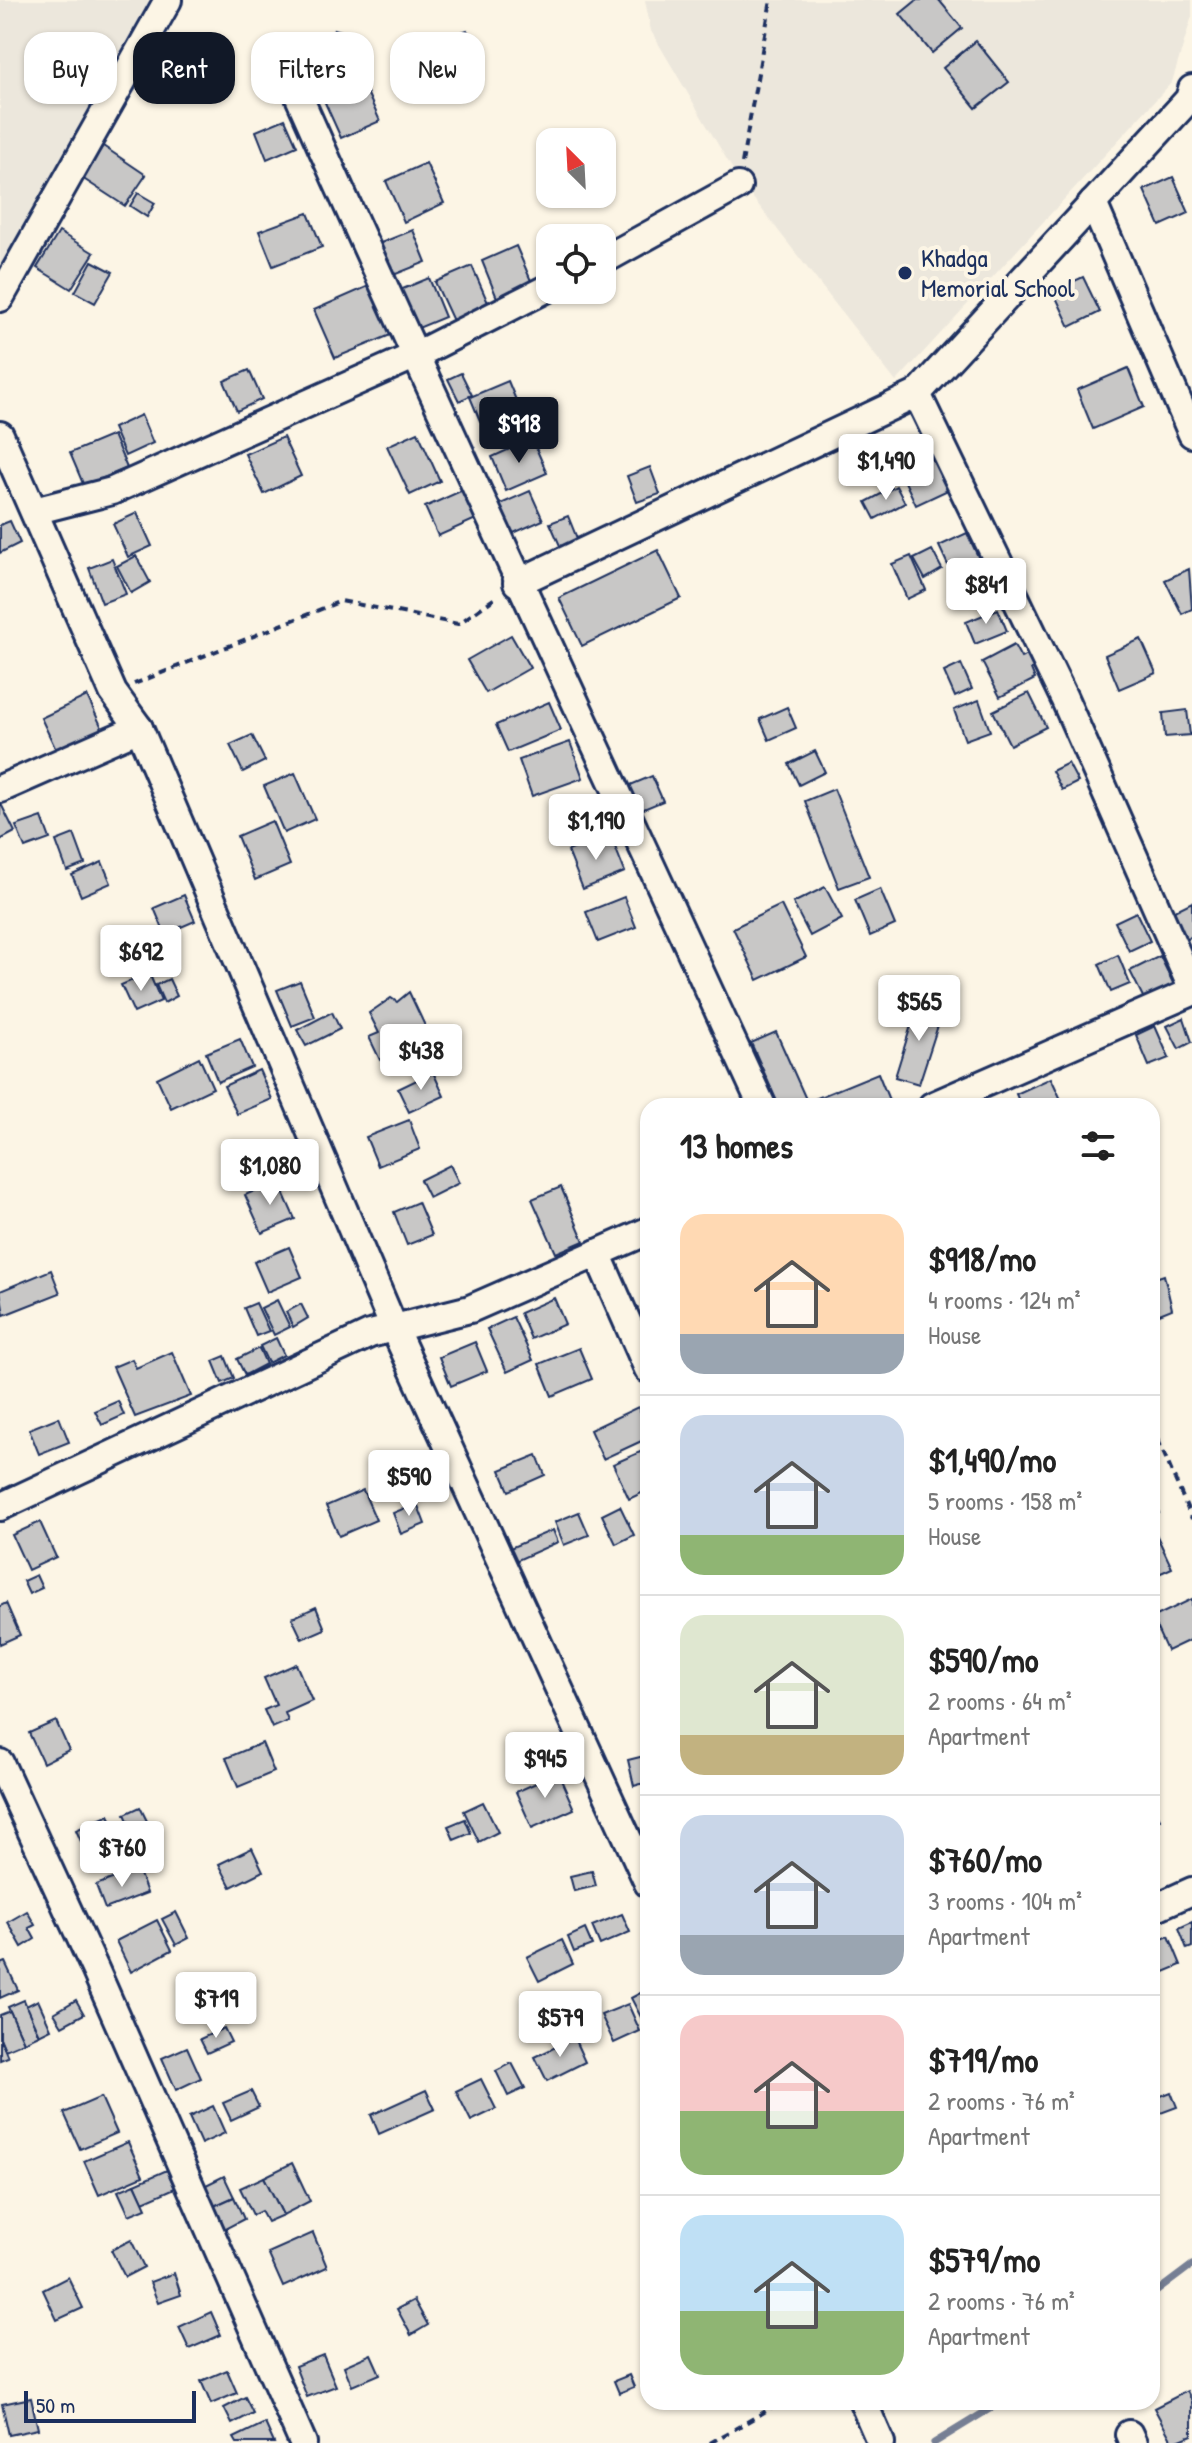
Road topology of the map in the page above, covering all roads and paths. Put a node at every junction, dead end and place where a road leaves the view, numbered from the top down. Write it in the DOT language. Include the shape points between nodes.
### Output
graph roads {
  1 [pos="168,0"];
  2 [pos="771,0"];
  3 [pos="1192,89"];
  4 [pos="302,104"];
  5 [pos="738,186"];
  6 [pos="1093,203"];
  7 [pos="616,253"];
  8 [pos="536,294"];
  9 [pos="0,298"];
  10 [pos="414,356"];
  11 [pos="917,394"];
  12 [pos="1192,434"];
  13 [pos="0,435"];
  14 [pos="34,511"];
  15 [pos="517,583"];
  16 [pos="113,692"];
  17 [pos="139,728"];
  18 [pos="0,789"];
  19 [pos="1192,990"];
  20 [pos="758,1098"];
  21 [pos="950,1098"];
  22 [pos="640,1234"];
  23 [pos="597,1253"];
  24 [pos="394,1328"];
  25 [pos="640,1351"];
  26 [pos="1160,1445"];
  27 [pos="0,1507"];
  28 [pos="1192,1519"];
  29 [pos="0,1763"];
  30 [pos="640,1866"];
  31 [pos="1192,1891"];
  32 [pos="1160,1905"];
  33 [pos="768,2410"];
  34 [pos="867,2410"];
  35 [pos="303,2443"];
  36 [pos="710,2443"];
  37 [pos="881,2443"];
  1 -- 9 [label="street"];
  2 -- 5 [label="path"];
  3 -- 6 [label="street" via="1189,99"];
  4 -- 10 [label="street"];
  5 -- 7 [label="street"];
  6 -- 11 [label="street"];
  6 -- 12 [label="street"];
  8 -- 10 [label="street"];
  10 -- 14 [label="street" via="112,491"];
  10 -- 15 [label="street"];
  11 -- 15 [label="street"];
  11 -- 19 [label="street" via="1064,698"];
  13 -- 14 [label="street"];
  14 -- 16 [label="street"];
  15 -- 16 [label="path" via="458,624 341,601"];
  15 -- 20 [label="street"];
  16 -- 17 [label="street"];
  17 -- 18 [label="street"];
  17 -- 24 [label="street"];
  19 -- 21 [label="street"];
  22 -- 23 [label="street"];
  23 -- 24 [label="street" via="470,1309"];
  23 -- 25 [label="street"];
  24 -- 27 [label="street" via="370,1334"];
  24 -- 30 [label="street"];
  26 -- 28 [label="path"];
  29 -- 35 [label="street"];
  31 -- 32 [label="street"];
  33 -- 36 [label="path"];
  34 -- 37 [label="street"];
}
